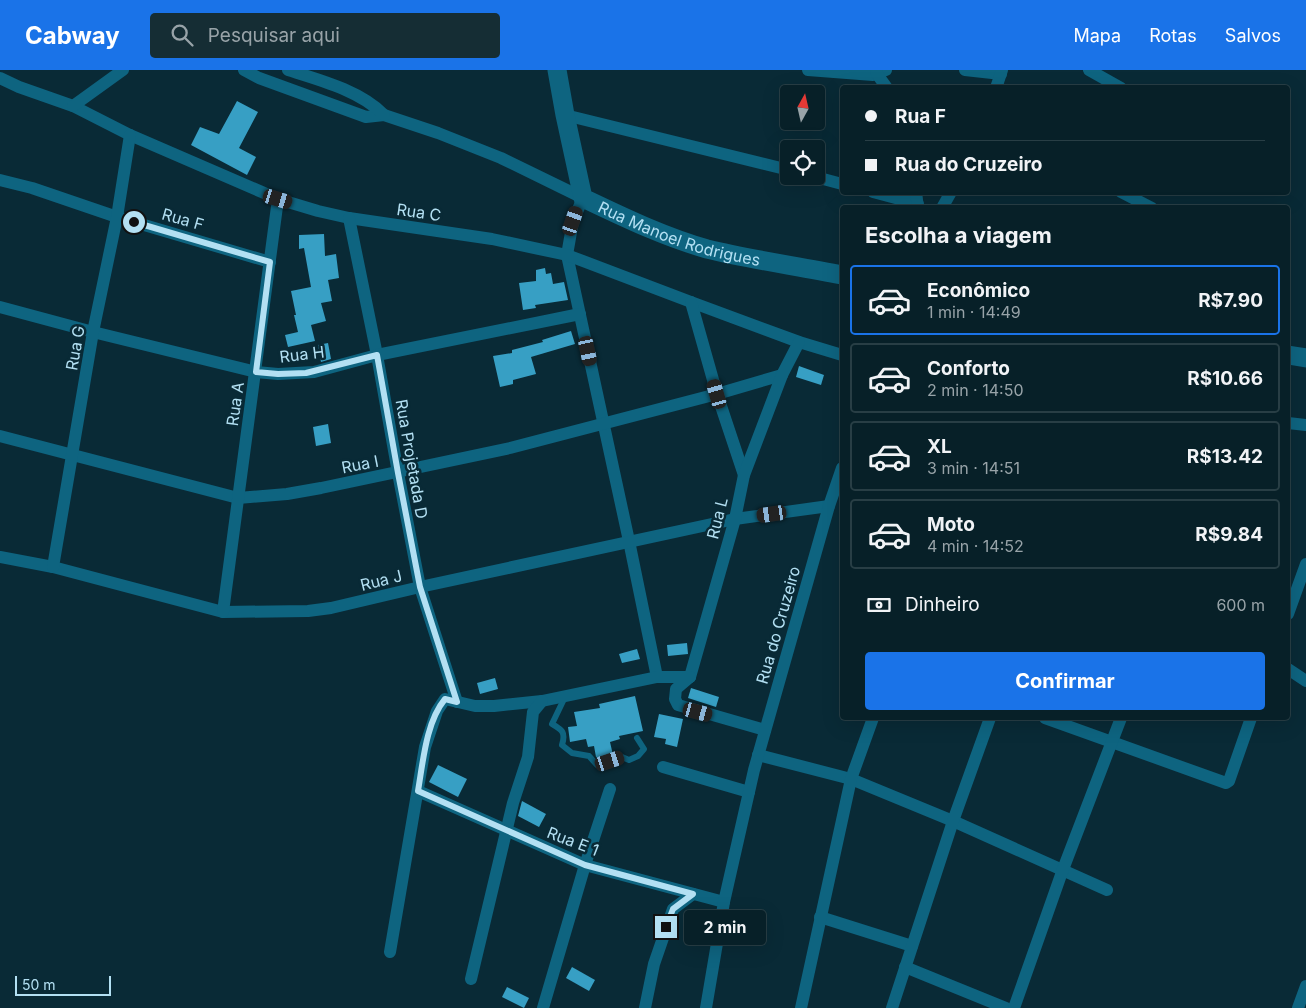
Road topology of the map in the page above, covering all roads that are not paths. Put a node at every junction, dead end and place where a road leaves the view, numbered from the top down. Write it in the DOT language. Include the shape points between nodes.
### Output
graph roads {
  1 [pos="123,70"];
  2 [pos="244,70"];
  3 [pos="288,70"];
  4 [pos="557,70"];
  5 [pos="808,70"];
  6 [pos="965,70"];
  7 [pos="1089,70"];
  8 [pos="880,71"];
  9 [pos="1001,72"];
  10 [pos="317,75"];
  11 [pos="0,78"];
  12 [pos="886,85"];
  13 [pos="997,85"];
  14 [pos="1116,85"];
  15 [pos="315,98"];
  16 [pos="73,106"];
  17 [pos="384,115"];
  18 [pos="565,115"];
  19 [pos="130,135"];
  20 [pos="780,168"];
  21 [pos="825,179"];
  22 [pos="0,180"];
  23 [pos="840,183"];
  24 [pos="888,195"];
  25 [pos="1127,195"];
  26 [pos="583,198"];
  27 [pos="278,199"];
  28 [pos="917,201"];
  29 [pos="1146,205"];
  30 [pos="117,216"];
  31 [pos="349,218"];
  32 [pos="567,255"];
  33 [pos="270,262"];
  34 [pos="840,275"];
  35 [pos="690,302"];
  36 [pos="0,307"];
  37 [pos="580,314"];
  38 [pos="93,332"];
  39 [pos="799,342"];
  40 [pos="377,355"];
  41 [pos="840,355"];
  42 [pos="1290,355"];
  43 [pos="1306,358"];
  44 [pos="256,372"];
  45 [pos="782,375"];
  46 [pos="717,394"];
  47 [pos="1290,423"];
  48 [pos="603,424"];
  49 [pos="1306,425"];
  50 [pos="0,436"];
  51 [pos="74,455"];
  52 [pos="398,473"];
  53 [pos="840,474"];
  54 [pos="744,475"];
  55 [pos="238,498"];
  56 [pos="829,506"];
  57 [pos="735,519"];
  58 [pos="629,541"];
  59 [pos="0,557"];
  60 [pos="1306,564"];
  61 [pos="53,567"];
  62 [pos="1303,580"];
  63 [pos="420,587"];
  64 [pos="1290,609"];
  65 [pos="223,612"];
  66 [pos="1290,670"];
  67 [pos="690,676"];
  68 [pos="657,678"];
  69 [pos="1306,681"];
  70 [pos="565,696"];
  71 [pos="542,701"];
  72 [pos="457,702"];
  73 [pos="872,720"];
  74 [pos="989,720"];
  75 [pos="1050,720"];
  76 [pos="1120,720"];
  77 [pos="1250,720"];
  78 [pos="765,730"];
  79 [pos="637,738"];
  80 [pos="1112,741"];
  81 [pos="758,755"];
  82 [pos="663,767"];
  83 [pos="852,779"];
  84 [pos="610,789"];
  85 [pos="418,791"];
  86 [pos="749,792"];
  87 [pos="953,821"];
  88 [pos="506,831"];
  89 [pos="585,865"];
  90 [pos="1062,872"];
  91 [pos="1107,890"];
  92 [pos="693,894"];
  93 [pos="724,902"];
  94 [pos="820,917"];
  95 [pos="912,946"];
  96 [pos="390,952"];
  97 [pos="905,967"];
  98 [pos="471,979"];
  99 [pos="1306,986"];
  100 [pos="544,1008"];
  101 [pos="645,1008"];
  102 [pos="706,1008"];
  103 [pos="801,1008"];
  104 [pos="892,1008"];
  105 [pos="1006,1008"];
  106 [pos="1014,1008"];
  107 [pos="1298,1008"];
  1 -- 16 [label="street"];
  2 -- 15 [label="street"];
  3 -- 10 [label="street"];
  4 -- 18 [label="street"];
  5 -- 8 [label="street" via="853,74"];
  6 -- 9 [label="street"];
  7 -- 14 [label="street"];
  8 -- 12 [label="street"];
  9 -- 13 [label="street"];
  10 -- 15 [label="street"];
  10 -- 17 [label="street" via="366,100"];
  11 -- 16 [label="street, Rua C"];
  15 -- 17 [label="street" via="366,117"];
  16 -- 19 [label="street, Rua C"];
  17 -- 26 [label="street, Rua Manoel Rodrigues" via="501,158"];
  18 -- 20 [label="street"];
  18 -- 26 [label="street"];
  19 -- 27 [label="street, Rua C"];
  19 -- 30 [label="street, Rua G"];
  21 -- 23 [label="street"];
  22 -- 30 [label="street, Rua F"];
  24 -- 28 [label="street"];
  25 -- 29 [label="street"];
  26 -- 32 [label="street" via="573,221"];
  26 -- 34 [label="street, Rua Manoel Rodrigues" via="641,225 707,248"];
  27 -- 31 [label="street, Rua C"];
  27 -- 33 [label="street, Rua A"];
  30 -- 33 [label="street, Rua F"];
  30 -- 38 [label="street, Rua G"];
  31 -- 32 [label="street, Rua C" via="492,239"];
  31 -- 40 [label="street, Rua Projetada D"];
  32 -- 35 [label="street, Rua C"];
  32 -- 37 [label="street"];
  33 -- 44 [label="street, Rua A"];
  35 -- 39 [label="street, Rua C"];
  35 -- 46 [label="street"];
  36 -- 38 [label="street, Rua H"];
  37 -- 40 [label="street, Rua H"];
  37 -- 48 [label="street"];
  38 -- 44 [label="street, Rua H"];
  38 -- 51 [label="street, Rua G"];
  39 -- 41 [label="street, Rua C"];
  39 -- 45 [label="street, Rua L"];
  40 -- 44 [label="street, Rua H" via="306,373"];
  40 -- 52 [label="street, Rua Projetada D"];
  42 -- 43 [label="street"];
  44 -- 55 [label="street, Rua A"];
  45 -- 46 [label="street, Rua I"];
  45 -- 54 [label="street, Rua L"];
  46 -- 48 [label="street, Rua I"];
  46 -- 54 [label="street"];
  47 -- 49 [label="street"];
  48 -- 52 [label="street, Rua I"];
  48 -- 58 [label="street"];
  50 -- 51 [label="street, Rua I"];
  51 -- 55 [label="street, Rua I"];
  51 -- 61 [label="street, Rua G"];
  52 -- 55 [label="street, Rua I" via="287,494"];
  52 -- 63 [label="street, Rua Projetada D"];
  53 -- 56 [label="street, Rua do Cruzeiro"];
  54 -- 57 [label="street, Rua L"];
  55 -- 65 [label="street, Rua A"];
  56 -- 57 [label="street, Rua J"];
  56 -- 78 [label="street, Rua do Cruzeiro"];
  57 -- 58 [label="street, Rua J"];
  57 -- 67 [label="street, Rua L"];
  58 -- 63 [label="street, Rua J"];
  58 -- 68 [label="street"];
  59 -- 61 [label="street, Rua J"];
  60 -- 62 [label="street"];
  61 -- 65 [label="street, Rua J"];
  62 -- 64 [label="street"];
  63 -- 65 [label="street, Rua J" via="308,611"];
  63 -- 72 [label="street, Rua Projetada D"];
  66 -- 69 [label="street"];
  67 -- 68 [label="street"];
  67 -- 78 [label="street" via="676,689 678,705"];
  68 -- 70 [label="street"];
  70 -- 71 [label="street"];
  70 -- 79 [label="lane" via="552,724 561,730 562,745 572,753 589,756 597,765 622,757 629,760 644,749"];
  71 -- 72 [label="street" via="484,707"];
  71 -- 88 [label="street" via="533,712 528,757"];
  72 -- 85 [label="street" via="445,699 437,711 425,747"];
  73 -- 83 [label="street"];
  74 -- 87 [label="street"];
  75 -- 80 [label="street"];
  76 -- 80 [label="street"];
  77 -- 80 [label="street" via="1227,783"];
  78 -- 81 [label="street, Rua do Cruzeiro"];
  80 -- 90 [label="street"];
  81 -- 83 [label="street"];
  81 -- 86 [label="street, Rua do Cruzeiro"];
  82 -- 86 [label="street"];
  83 -- 87 [label="street"];
  83 -- 94 [label="street"];
  84 -- 89 [label="street"];
  85 -- 88 [label="street, Rua E 1"];
  85 -- 96 [label="street"];
  86 -- 93 [label="street, Rua do Cruzeiro"];
  87 -- 90 [label="street"];
  87 -- 95 [label="street"];
  88 -- 89 [label="street, Rua E 1"];
  88 -- 98 [label="street"];
  89 -- 92 [label="street, Rua E 1"];
  89 -- 100 [label="street"];
  90 -- 91 [label="street"];
  90 -- 106 [label="street"];
  92 -- 93 [label="street, Rua E 1"];
  92 -- 101 [label="street" via="673,909 654,964"];
  93 -- 102 [label="street, Rua do Cruzeiro"];
  94 -- 95 [label="street"];
  94 -- 103 [label="street"];
  95 -- 97 [label="street"];
  97 -- 104 [label="street"];
  97 -- 105 [label="street"];
  99 -- 107 [label="street"];
}
